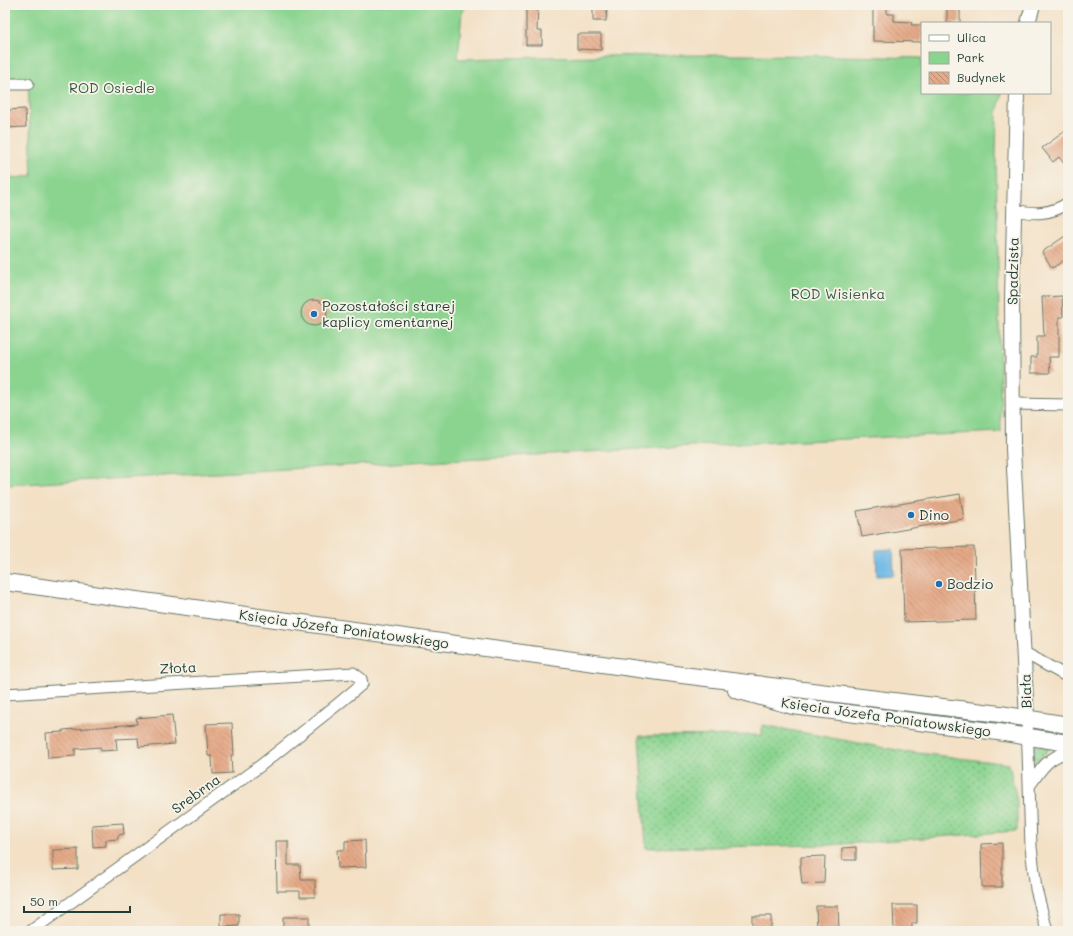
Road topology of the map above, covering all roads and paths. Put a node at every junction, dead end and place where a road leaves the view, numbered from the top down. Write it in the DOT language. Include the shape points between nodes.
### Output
graph roads {
  1 [pos="1033,5"];
  2 [pos="1028,22"];
  3 [pos="5,84"];
  4 [pos="28,84"];
  5 [pos="1017,94"];
  6 [pos="1068,203"];
  7 [pos="1014,210"];
  8 [pos="1013,404"];
  9 [pos="1068,405"];
  10 [pos="1013,449"];
  11 [pos="5,582"];
  12 [pos="1025,653"];
  13 [pos="353,673"];
  14 [pos="682,675"];
  15 [pos="1068,677"];
  16 [pos="5,694"];
  17 [pos="1027,719"];
  18 [pos="1068,726"];
  19 [pos="1028,737"];
  20 [pos="1068,743"];
  21 [pos="1068,752"];
  22 [pos="1030,785"];
  23 [pos="31,931"];
  24 [pos="1047,931"];
  1 -- 2 [label="street"];
  3 -- 4 [label="street"];
  5 -- 7 [label="street, Spadzista"];
  6 -- 7 [label="street" via="1049,212 1031,213"];
  7 -- 8 [label="street, Spadzista"];
  8 -- 9 [label="street"];
  8 -- 10 [label="street, Spadzista"];
  10 -- 12 [label="street, Biała"];
  11 -- 14 [label="main road, Księcia Józefa Poniatowskiego"];
  12 -- 15 [label="street"];
  12 -- 17 [label="street, Biała"];
  13 -- 16 [label="street, Złota"];
  13 -- 23 [label="street, Srebrna" via="361,679 362,684 338,704 260,766"];
  14 -- 17 [label="main road, Księcia Józefa Poniatowskiego"];
  14 -- 19 [label="main road, Księcia Józefa Poniatowskiego" via="793,706"];
  17 -- 18 [label="main road, Księcia Józefa Poniatowskiego"];
  17 -- 19 [label="street, Biała"];
  19 -- 20 [label="main road, Księcia Józefa Poniatowskiego"];
  19 -- 22 [label="street, Biała"];
  21 -- 22 [label="street" via="1051,758"];
  22 -- 24 [label="street, Biała" via="1032,861"];
}
